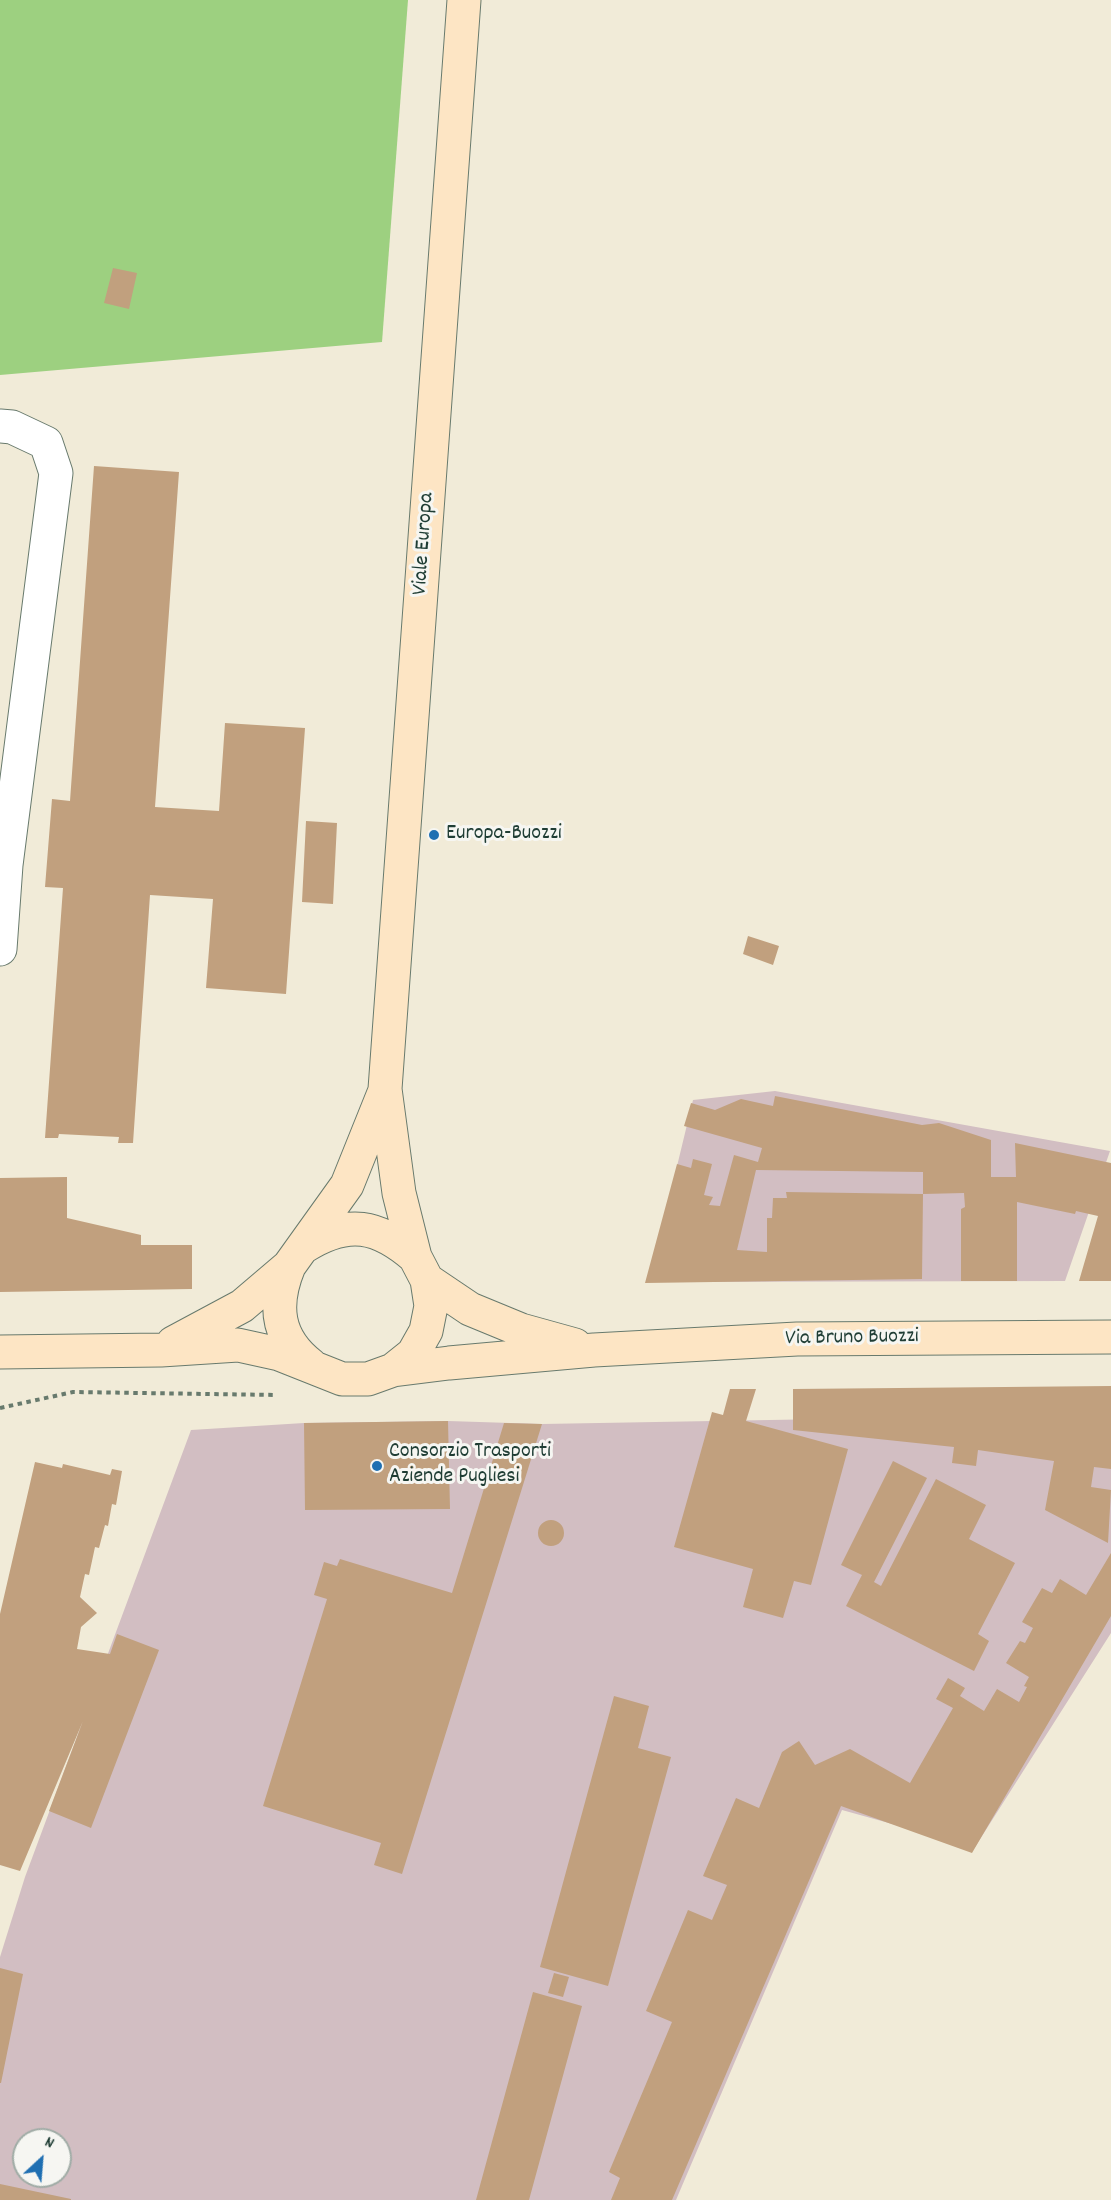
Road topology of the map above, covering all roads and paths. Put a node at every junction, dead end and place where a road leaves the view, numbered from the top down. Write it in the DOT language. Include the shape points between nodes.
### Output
graph roads {
  1 [pos="464,0"];
  2 [pos="0,426"];
  3 [pos="3,865"];
  4 [pos="0,949"];
  5 [pos="385,1089"];
  6 [pos="296,1256"];
  7 [pos="421,1269"];
  8 [pos="1111,1337"];
  9 [pos="252,1348"];
  10 [pos="161,1350"];
  11 [pos="594,1350"];
  12 [pos="0,1352"];
  13 [pos="318,1370"];
  14 [pos="393,1370"];
  15 [pos="276,1395"];
  16 [pos="287,1396"];
  17 [pos="0,1407"];
  1 -- 5 [label="main road, Viale Europa"];
  2 -- 3 [label="street" via="12,426 46,443 56,473"];
  3 -- 4 [label="street"];
  5 -- 6 [label="main road" via="347,1185"];
  5 -- 7 [label="main road" via="399,1193"];
  6 -- 7 [label="main road" via="324,1234 347,1228 372,1230 396,1240"];
  6 -- 10 [label="main road" via="242,1306"];
  6 -- 13 [label="main road" via="280,1288 279,1312 285,1335 299,1355"];
  7 -- 11 [label="main road" via="470,1308 542,1336"];
  7 -- 14 [label="main road" via="431,1306 426,1331 413,1354"];
  8 -- 11 [label="main road, Via Bruno Buozzi" via="797,1339"];
  9 -- 10 [label="main road" via="238,1345"];
  9 -- 13 [label="main road"];
  9 -- 15 [label="path"];
  10 -- 12 [label="main road"];
  11 -- 14 [label="main road, Via Bruno Buozzi"];
  13 -- 14 [label="main road" via="342,1379 368,1379"];
  15 -- 16 [label="path"];
  15 -- 17 [label="path" via="73,1392"];
}
